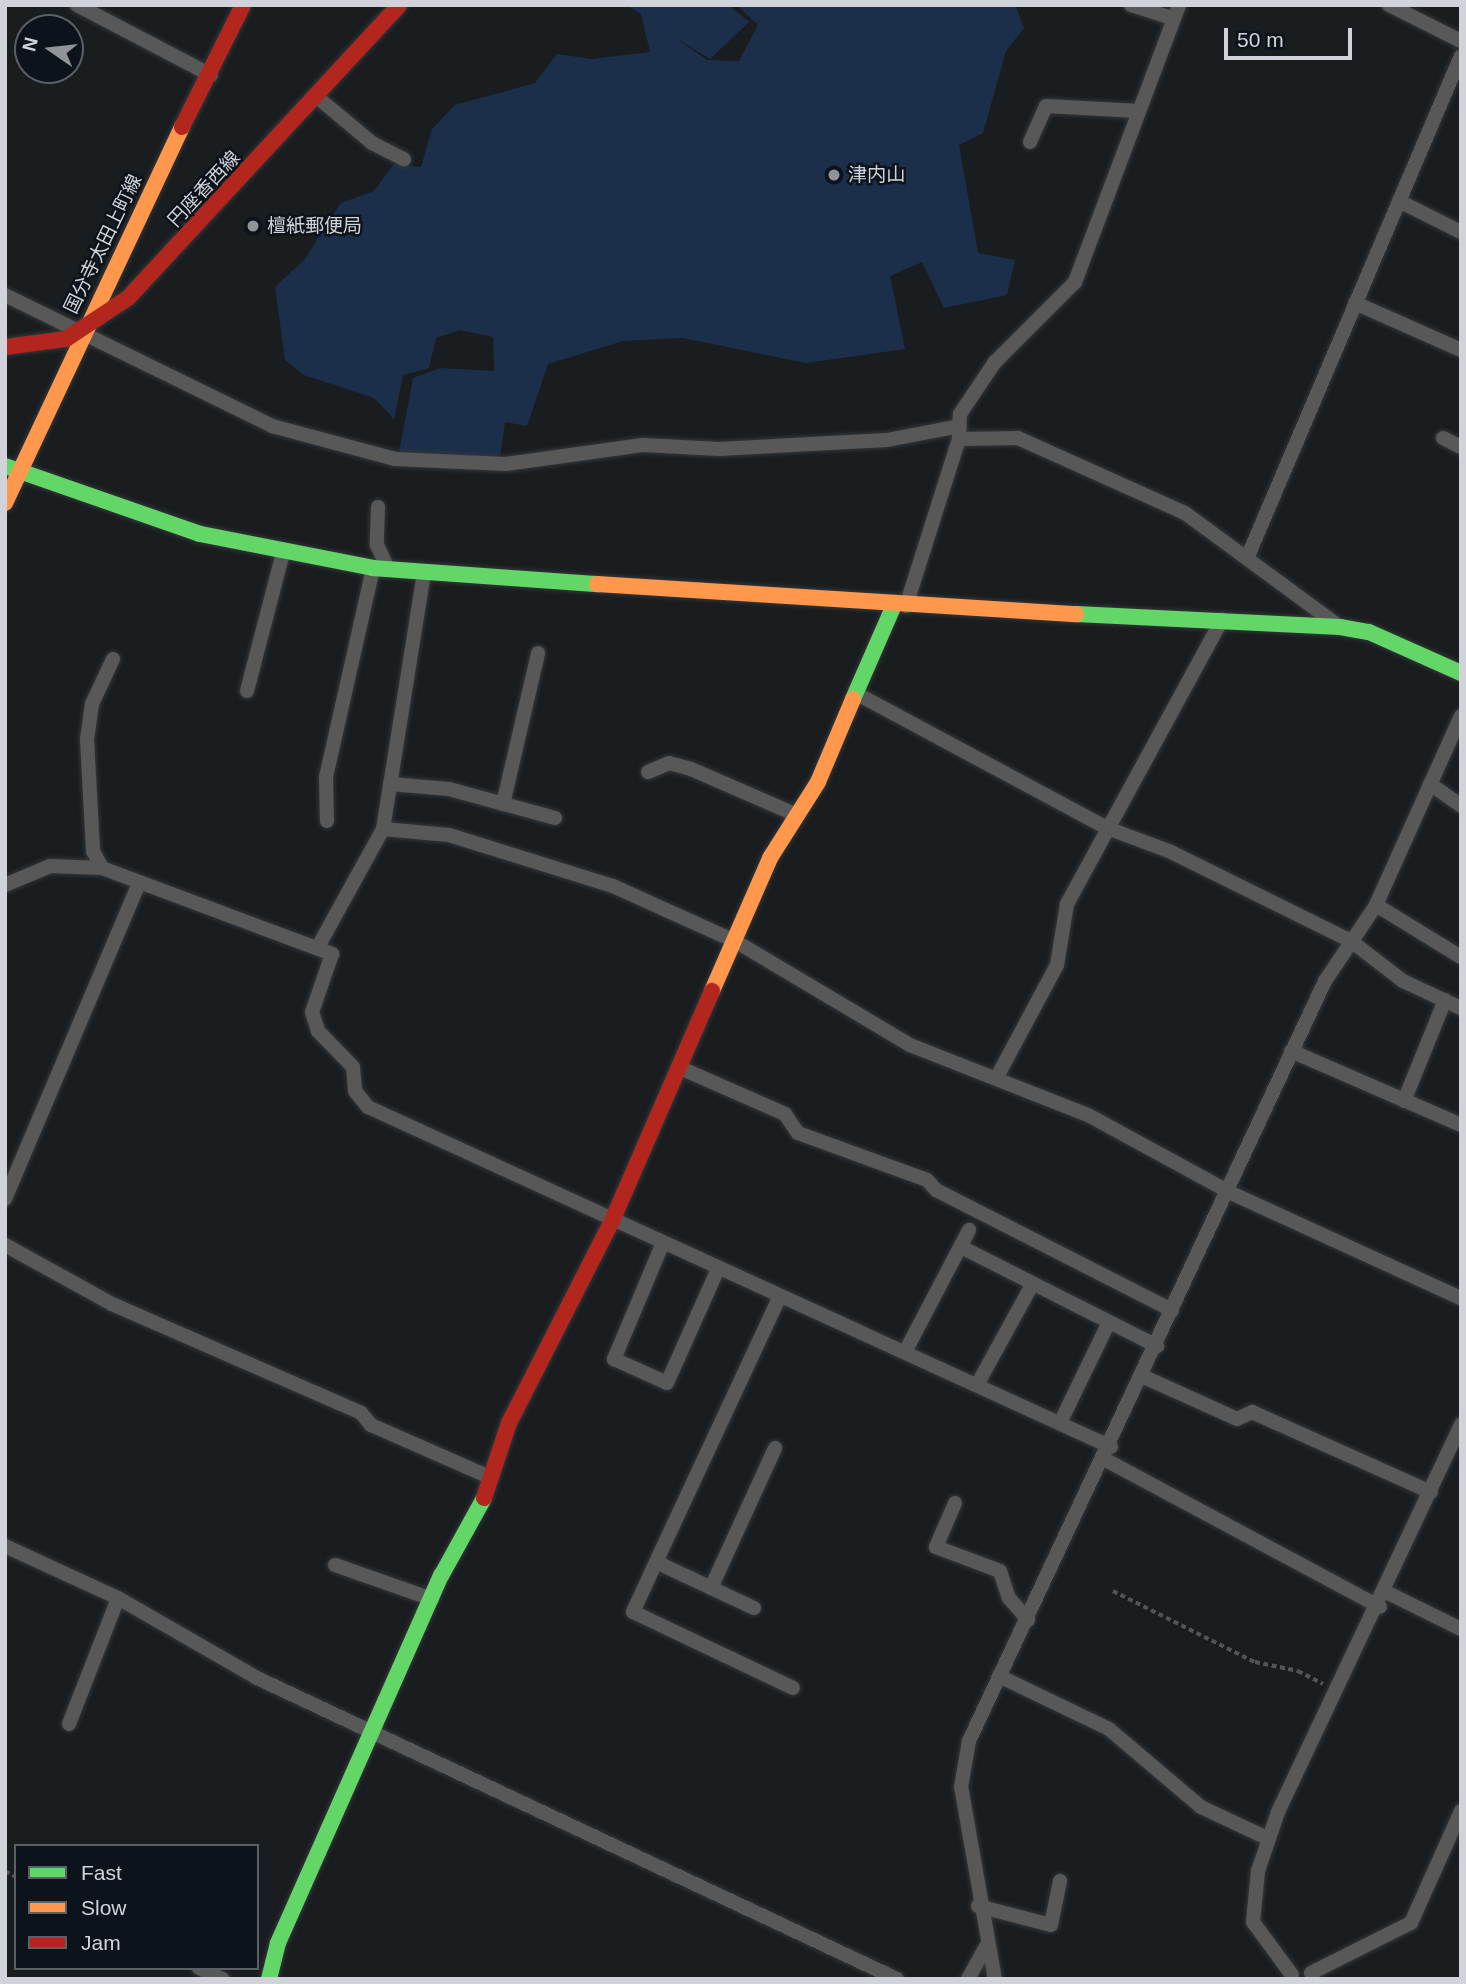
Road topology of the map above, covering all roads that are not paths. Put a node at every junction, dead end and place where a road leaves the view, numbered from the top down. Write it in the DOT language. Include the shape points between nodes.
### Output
graph roads {
  1 [pos="77,5"];
  2 [pos="243,5"];
  3 [pos="399,5"];
  4 [pos="1131,5"];
  5 [pos="1390,5"];
  6 [pos="1176,12"];
  7 [pos="1461,41"];
  8 [pos="1461,57"];
  9 [pos="211,75"];
  10 [pos="317,97"];
  11 [pos="1139,111"];
  12 [pos="1030,142"];
  13 [pos="404,159"];
  14 [pos="1399,201"];
  15 [pos="1461,232"];
  16 [pos="5,295"];
  17 [pos="1355,303"];
  18 [pos="82,332"];
  19 [pos="5,347"];
  20 [pos="1461,350"];
  21 [pos="959,432"];
  22 [pos="1443,438"];
  23 [pos="1461,447"];
  24 [pos="5,466"];
  25 [pos="21,472"];
  26 [pos="5,503"];
  27 [pos="378,507"];
  28 [pos="283,553"];
  29 [pos="1248,556"];
  30 [pos="381,569"];
  31 [pos="424,574"];
  32 [pos="900,605"];
  33 [pos="1222,621"];
  34 [pos="1340,627"];
  35 [pos="538,653"];
  36 [pos="113,659"];
  37 [pos="1461,673"];
  38 [pos="247,691"];
  39 [pos="859,695"];
  40 [pos="1461,716"];
  41 [pos="648,772"];
  42 [pos="390,783"];
  43 [pos="1430,784"];
  44 [pos="503,804"];
  45 [pos="1461,806"];
  46 [pos="797,814"];
  47 [pos="555,818"];
  48 [pos="327,821"];
  49 [pos="1107,828"];
  50 [pos="383,829"];
  51 [pos="102,868"];
  52 [pos="5,885"];
  53 [pos="138,886"];
  54 [pos="1376,905"];
  55 [pos="735,941"];
  56 [pos="1351,941"];
  57 [pos="318,945"];
  58 [pos="1461,957"];
  59 [pos="1445,1000"];
  60 [pos="1461,1008"];
  61 [pos="1292,1051"];
  62 [pos="678,1067"];
  63 [pos="998,1076"];
  64 [pos="1404,1101"];
  65 [pos="1459,1119"];
  66 [pos="1229,1192"];
  67 [pos="5,1199"];
  68 [pos="612,1221"];
  69 [pos="969,1230"];
  70 [pos="5,1245"];
  71 [pos="662,1245"];
  72 [pos="961,1247"];
  73 [pos="717,1271"];
  74 [pos="1032,1285"];
  75 [pos="1461,1298"];
  76 [pos="778,1300"];
  77 [pos="1172,1310"];
  78 [pos="1108,1324"];
  79 [pos="1157,1346"];
  80 [pos="905,1352"];
  81 [pos="1144,1377"];
  82 [pos="977,1385"];
  83 [pos="1060,1423"];
  84 [pos="1461,1424"];
  85 [pos="775,1448"];
  86 [pos="1108,1453"];
  87 [pos="487,1476"];
  88 [pos="1431,1492"];
  89 [pos="955,1503"];
  90 [pos="5,1546"];
  91 [pos="656,1562"];
  92 [pos="335,1565"];
  93 [pos="710,1588"];
  94 [pos="1386,1592"];
  95 [pos="118,1598"];
  96 [pos="432,1599"];
  97 [pos="1380,1607"];
  98 [pos="754,1608"];
  99 [pos="1028,1620"];
  100 [pos="1461,1629"];
  101 [pos="999,1676"];
  102 [pos="793,1688"];
  103 [pos="69,1724"];
  104 [pos="375,1733"];
  105 [pos="1461,1811"];
  106 [pos="1269,1839"];
  107 [pos="1060,1881"];
  108 [pos="978,1906"];
  109 [pos="986,1947"];
  110 [pos="203,1970"];
  111 [pos="1311,1973"];
  112 [pos="273,1977"];
  113 [pos="1289,1977"];
  114 [pos="223,1979"];
  115 [pos="897,1979"];
  116 [pos="968,1979"];
  117 [pos="995,1979"];
  118 [pos="1326,1979"];
  1 -- 9 [label="street"];
  2 -- 9 [label="street, 国分寺太田上町線"];
  3 -- 10 [label="street, 円座香西線"];
  4 -- 6 [label="street"];
  5 -- 7 [label="street"];
  6 -- 11 [label="street"];
  8 -- 14 [label="street"];
  9 -- 18 [label="street, 国分寺太田上町線"];
  10 -- 13 [label="street" via="372,143"];
  10 -- 18 [label="street, 円座香西線" via="148,281"];
  11 -- 12 [label="street" via="1046,106"];
  11 -- 21 [label="street" via="1075,282 995,362 960,414"];
  14 -- 15 [label="street"];
  14 -- 17 [label="street"];
  16 -- 18 [label="street"];
  17 -- 20 [label="street"];
  17 -- 29 [label="street"];
  18 -- 19 [label="street, 円座香西線"];
  18 -- 21 [label="street" via="271,426 395,459 506,464 643,445 719,449"];
  18 -- 25 [label="street, 国分寺太田上町線"];
  21 -- 29 [label="street" via="1018,438 1063,455 1185,513"];
  21 -- 32 [label="street"];
  22 -- 23 [label="street"];
  24 -- 25 [label="street"];
  25 -- 26 [label="street, 国分寺太田上町線"];
  25 -- 28 [label="street" via="200,534"];
  27 -- 30 [label="street"];
  28 -- 30 [label="street"];
  28 -- 38 [label="street"];
  29 -- 34 [label="street"];
  30 -- 31 [label="street"];
  30 -- 48 [label="street" via="326,777"];
  31 -- 32 [label="street"];
  31 -- 42 [label="street"];
  32 -- 33 [label="street"];
  32 -- 39 [label="street"];
  33 -- 34 [label="street"];
  33 -- 49 [label="street"];
  34 -- 37 [label="street" via="1369,632"];
  35 -- 44 [label="street"];
  36 -- 51 [label="street" via="92,704 87,739 93,851"];
  39 -- 46 [label="street"];
  39 -- 49 [label="street"];
  40 -- 43 [label="street"];
  41 -- 46 [label="street" via="669,763 691,769"];
  42 -- 44 [label="street"];
  42 -- 50 [label="street"];
  43 -- 45 [label="street"];
  43 -- 54 [label="street"];
  44 -- 47 [label="street"];
  46 -- 55 [label="street" via="770,858"];
  49 -- 56 [label="street" via="1169,851"];
  49 -- 63 [label="street" via="1067,904 1057,965"];
  50 -- 55 [label="street" via="449,835 549,864"];
  50 -- 57 [label="street"];
  51 -- 52 [label="street" via="50,866"];
  51 -- 53 [label="street"];
  53 -- 57 [label="street"];
  53 -- 67 [label="street"];
  54 -- 56 [label="street"];
  54 -- 58 [label="street"];
  55 -- 62 [label="street"];
  55 -- 63 [label="street" via="910,1045"];
  56 -- 59 [label="street" via="1403,981"];
  56 -- 61 [label="street"];
  57 -- 68 [label="street" via="332,954 312,1012 318,1031 353,1067 355,1091 368,1107"];
  59 -- 60 [label="street"];
  59 -- 64 [label="street"];
  61 -- 64 [label="street"];
  61 -- 66 [label="street"];
  62 -- 68 [label="street"];
  62 -- 77 [label="street" via="785,1114 798,1133 927,1180"];
  63 -- 66 [label="street"];
  64 -- 65 [label="street"];
  66 -- 75 [label="street"];
  66 -- 77 [label="street"];
  68 -- 71 [label="street"];
  68 -- 87 [label="street" via="583,1269"];
  69 -- 72 [label="street"];
  70 -- 87 [label="street" via="112,1304 361,1413 371,1425"];
  71 -- 73 [label="street"];
  71 -- 73 [label="street" via="614,1359 667,1383"];
  72 -- 74 [label="street"];
  72 -- 80 [label="street"];
  73 -- 76 [label="street"];
  74 -- 78 [label="street"];
  74 -- 82 [label="street"];
  76 -- 80 [label="street"];
  76 -- 91 [label="street"];
  77 -- 79 [label="street"];
  78 -- 79 [label="street"];
  78 -- 83 [label="street"];
  79 -- 81 [label="street"];
  80 -- 82 [label="street"];
  81 -- 86 [label="street"];
  81 -- 88 [label="street" via="1237,1419 1252,1412"];
  82 -- 83 [label="street"];
  83 -- 86 [label="street"];
  84 -- 88 [label="street"];
  85 -- 93 [label="street"];
  86 -- 97 [label="street"];
  86 -- 99 [label="street"];
  87 -- 96 [label="street" via="475,1524"];
  88 -- 94 [label="street"];
  89 -- 99 [label="street" via="936,1547 1000,1571 1009,1598"];
  90 -- 95 [label="street"];
  91 -- 93 [label="street"];
  91 -- 102 [label="street" via="633,1612"];
  92 -- 96 [label="street"];
  93 -- 98 [label="street"];
  94 -- 97 [label="street"];
  94 -- 100 [label="street"];
  95 -- 103 [label="street"];
  95 -- 104 [label="street" via="257,1678"];
  96 -- 104 [label="street"];
  97 -- 106 [label="street" via="1334,1690"];
  99 -- 101 [label="street"];
  101 -- 106 [label="street" via="1109,1729 1201,1807"];
  101 -- 108 [label="street" via="961,1764"];
  104 -- 112 [label="street" via="278,1943"];
  104 -- 115 [label="street"];
  105 -- 111 [label="street" via="1411,1923"];
  106 -- 113 [label="street" via="1252,1898 1253,1922"];
  107 -- 108 [label="street" via="1051,1925"];
  108 -- 109 [label="street"];
  109 -- 116 [label="street"];
  109 -- 117 [label="street"];
  110 -- 114 [label="street"];
  111 -- 113 [label="street"];
  111 -- 118 [label="street"];
}
